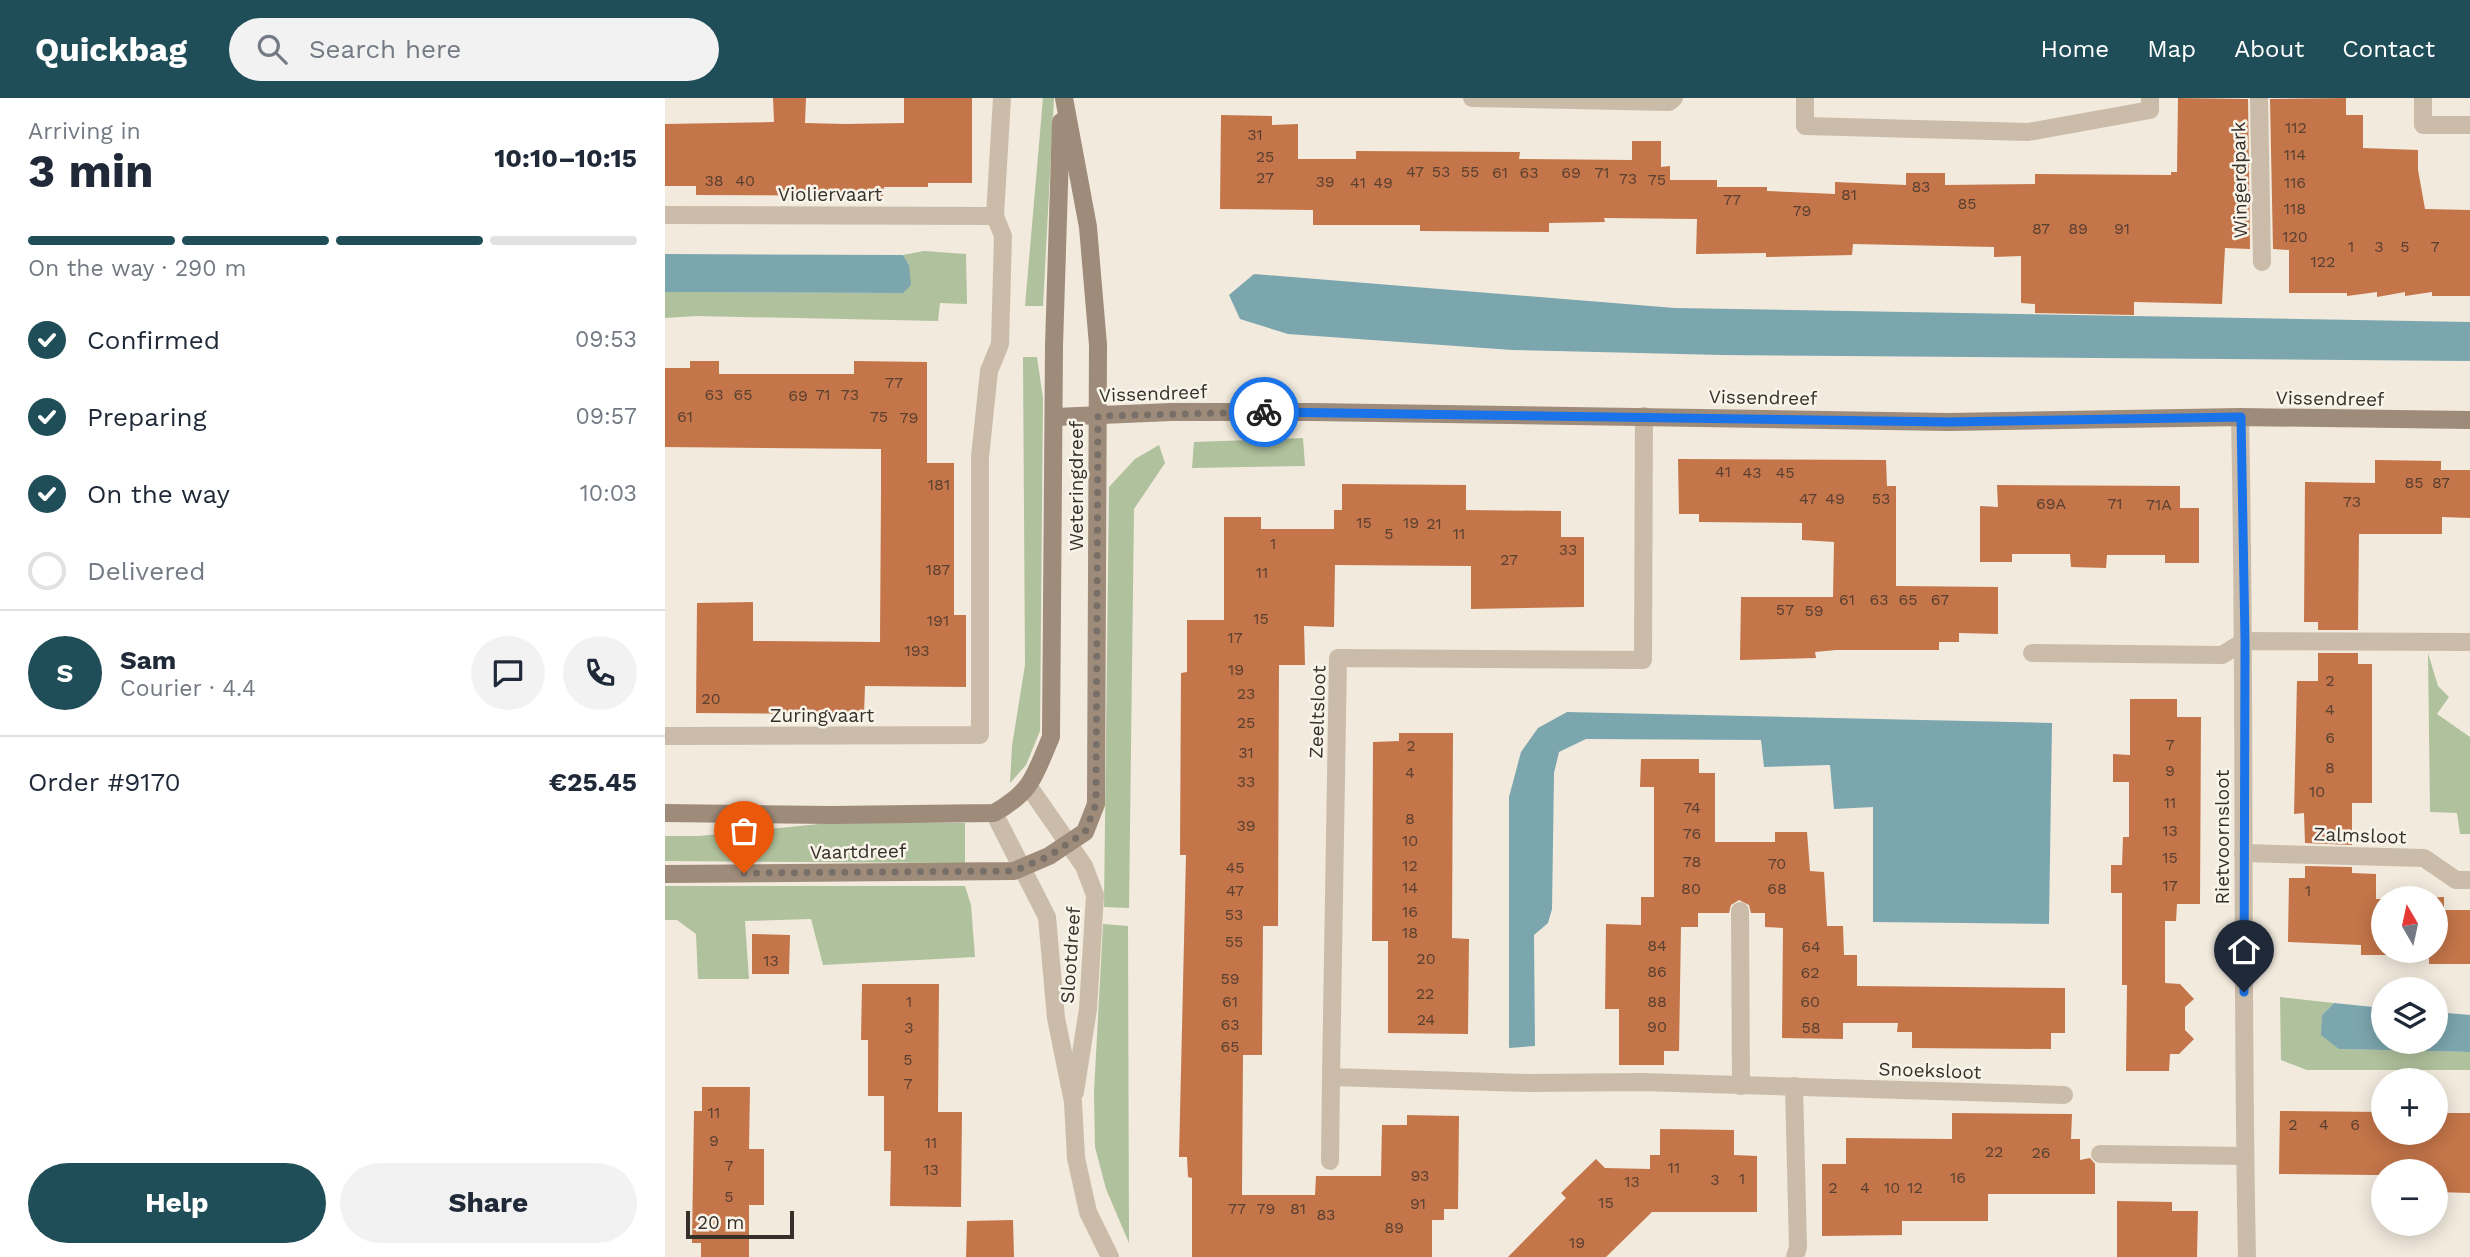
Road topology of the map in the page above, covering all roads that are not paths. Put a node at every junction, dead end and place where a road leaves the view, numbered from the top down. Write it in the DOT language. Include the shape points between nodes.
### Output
graph roads {
  1 [pos="1002,98"];
  2 [pos="1063,98"];
  3 [pos="1472,98"];
  4 [pos="1674,98"];
  5 [pos="1805,98"];
  6 [pos="2150,98"];
  7 [pos="2259,98"];
  8 [pos="2423,98"];
  9 [pos="2470,125"];
  10 [pos="665,215"];
  11 [pos="995,216"];
  12 [pos="2262,262"];
  13 [pos="1098,416"];
  14 [pos="1644,416"];
  15 [pos="2241,417"];
  16 [pos="1055,418"];
  17 [pos="2470,420"];
  18 [pos="2245,641"];
  19 [pos="2470,642"];
  20 [pos="2032,653"];
  21 [pos="665,736"];
  22 [pos="1029,787"];
  23 [pos="665,813"];
  24 [pos="994,813"];
  25 [pos="1069,842"];
  26 [pos="2243,853"];
  27 [pos="1049,856"];
  28 [pos="1021,867"];
  29 [pos="665,874"];
  30 [pos="2470,880"];
  31 [pos="1740,911"];
  32 [pos="1331,1077"];
  33 [pos="1741,1086"];
  34 [pos="1794,1086"];
  35 [pos="2064,1095"];
  36 [pos="1073,1102"];
  37 [pos="2100,1154"];
  38 [pos="2245,1156"];
  39 [pos="1331,1161"];
  40 [pos="1110,1257"];
  41 [pos="1795,1257"];
  42 [pos="2247,1257"];
  1 -- 11 [label="street"];
  2 -- 13 [label="street, Weteringdreef" via="1088,227 1098,345"];
  2 -- 16 [label="street, Weteringdreef"];
  3 -- 4 [label="street" via="1668,102"];
  5 -- 6 [label="street" via="1805,126 2028,132 2150,110"];
  7 -- 12 [label="street, Wingerdpark"];
  8 -- 9 [label="street" via="2423,125"];
  10 -- 11 [label="street, Violiervaart"];
  11 -- 21 [label="street, Zuringvaart" via="1003,236 1000,344 989,371 980,457 980,735"];
  13 -- 14 [label="street, Vissendreef" via="1261,412"];
  13 -- 16 [label="street, Vissendreef"];
  13 -- 25 [label="street, Weteringdreef" via="1096,804 1085,832"];
  14 -- 15 [label="street, Vissendreef" via="1949,422"];
  14 -- 32 [label="street, Zeeltsloot" via="1643,660 1338,657"];
  15 -- 17 [label="street, Vissendreef"];
  15 -- 18 [label="street, Rietvoornsloot"];
  16 -- 22 [label="street, Weteringdreef" via="1051,737"];
  18 -- 19 [label="street"];
  18 -- 20 [label="street" via="2222,655"];
  18 -- 26 [label="street, Rietvoornsloot"];
  22 -- 24 [label="street"];
  22 -- 25 [label="street, Slootdreef"];
  23 -- 24 [label="street, Vaartdreef"];
  24 -- 28 [label="street, Slootdreef"];
  25 -- 27 [label="street, Weteringdreef"];
  25 -- 36 [label="street, Slootdreef" via="1095,895 1087,1009"];
  26 -- 30 [label="street, Zalmsloot" via="2424,858 2456,880"];
  26 -- 38 [label="street, Rietvoornsloot"];
  27 -- 28 [label="street, Vaartdreef"];
  28 -- 29 [label="street, Vaartdreef" via="1014,871"];
  28 -- 36 [label="street, Slootdreef" via="1047,916 1056,1018"];
  31 -- 33 [label="street"];
  32 -- 33 [label="street, Snoeksloot"];
  32 -- 39 [label="street"];
  33 -- 34 [label="street, Snoeksloot"];
  34 -- 35 [label="street, Snoeksloot"];
  34 -- 41 [label="street"];
  36 -- 40 [label="street, Slootdreef" via="1076,1158 1088,1212"];
  37 -- 38 [label="street"];
  38 -- 42 [label="street, Rietvoornsloot"];
}
